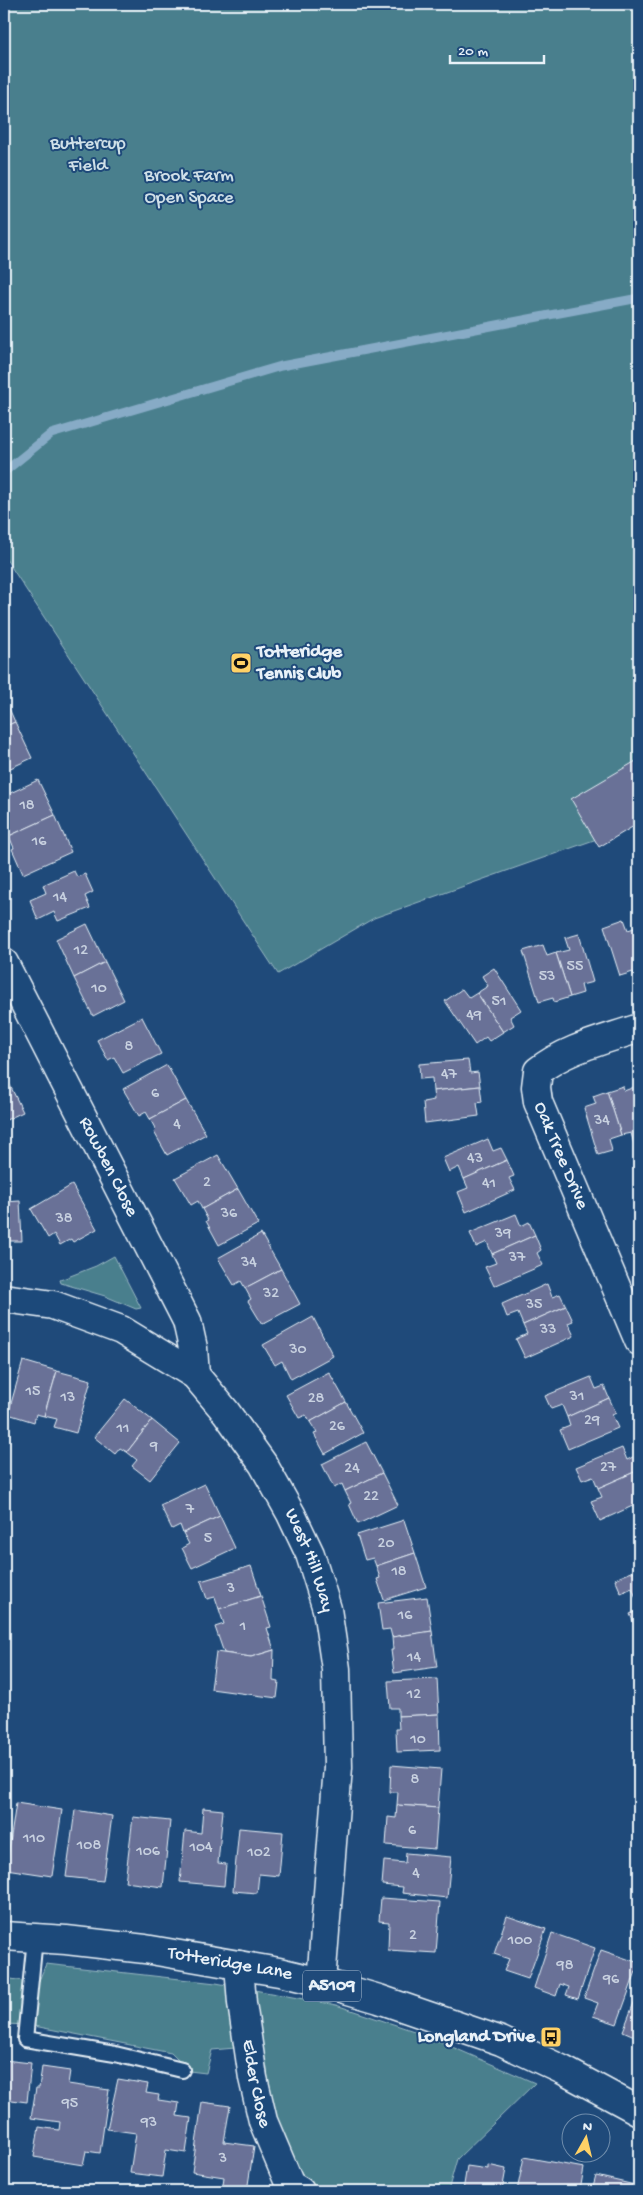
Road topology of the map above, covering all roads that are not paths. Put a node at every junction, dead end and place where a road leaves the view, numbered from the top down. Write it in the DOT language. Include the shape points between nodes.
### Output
graph roads {
  1 [pos="4,963"];
  2 [pos="639,1028"];
  3 [pos="4,1298"];
  4 [pos="639,1341"];
  5 [pos="195,1375"];
  6 [pos="4,1936"];
  7 [pos="35,1938"];
  8 [pos="240,1965"];
  9 [pos="321,1982"];
  10 [pos="182,2070"];
  11 [pos="639,2111"];
  12 [pos="300,2191"];
  1 -- 5 [label="street, Rowben Close" via="187,1321"];
  2 -- 4 [label="street, Oak Tree Drive" via="551,1061 538,1071 536,1087 538,1102"];
  3 -- 5 [label="street, West Hill Way" via="53,1306 120,1330"];
  5 -- 9 [label="street, West Hill Way" via="263,1464 310,1554 327,1609 336,1669 338,1768"];
  6 -- 7 [label="street, Totteridge Lane / A5109"];
  7 -- 8 [label="street, Totteridge Lane / A5109" via="145,1949"];
  7 -- 10 [label="lane" via="25,2039 115,2054"];
  8 -- 9 [label="street, Totteridge Lane / A5109"];
  8 -- 12 [label="street, Elder Close" via="250,2060 263,2121 290,2185"];
  9 -- 11 [label="street, Totteridge Lane / A5109" via="500,2041"];
}
